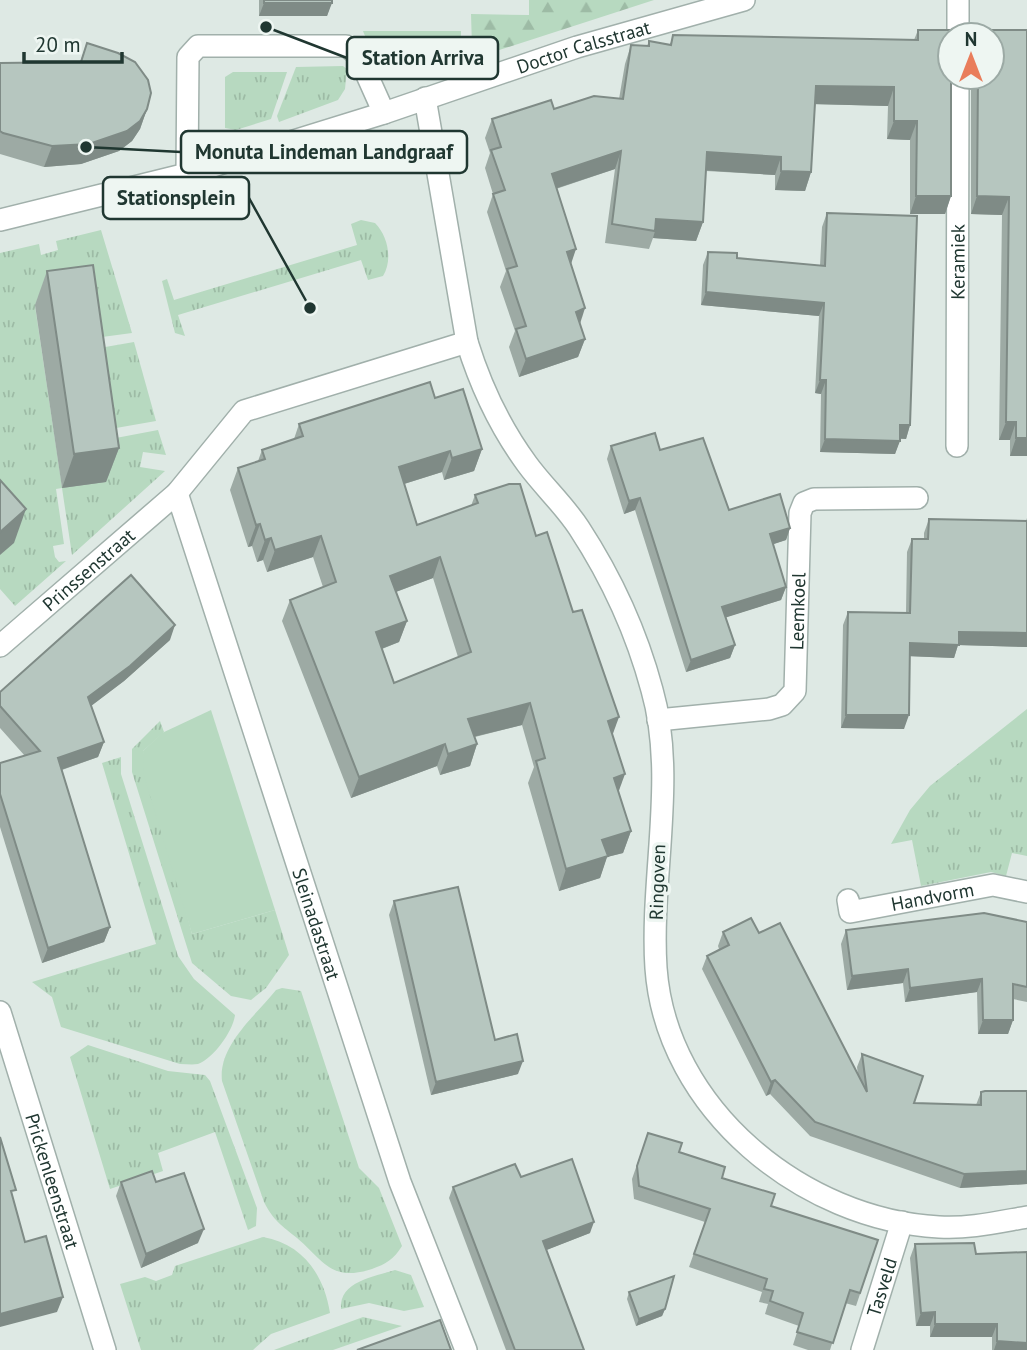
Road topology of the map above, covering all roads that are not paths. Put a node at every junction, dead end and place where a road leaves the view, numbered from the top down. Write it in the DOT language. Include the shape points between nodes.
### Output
graph roads {
  1 [pos="744,0"];
  2 [pos="958,0"];
  3 [pos="958,21"];
  4 [pos="958,91"];
  5 [pos="425,98"];
  6 [pos="384,113"];
  7 [pos="187,174"];
  8 [pos="0,220"];
  9 [pos="467,342"];
  10 [pos="957,446"];
  11 [pos="177,493"];
  12 [pos="917,498"];
  13 [pos="0,646"];
  14 [pos="658,720"];
  15 [pos="1027,892"];
  16 [pos="848,900"];
  17 [pos="0,1012"];
  18 [pos="1027,1217"];
  19 [pos="902,1222"];
  20 [pos="100,1349"];
  21 [pos="466,1350"];
  22 [pos="862,1350"];
  1 -- 5 [label="street, Doctor Calsstraat" via="577,47"];
  2 -- 3 [label="street"];
  4 -- 10 [label="street, Keramiek"];
  5 -- 6 [label="street, Doctor Calsstraat"];
  5 -- 9 [label="street, Ringoven"];
  6 -- 7 [label="street, Doctor Calsstraat"];
  6 -- 7 [label="street" via="358,55 346,46 198,46 188,57"];
  7 -- 8 [label="street, Doctor Calsstraat"];
  9 -- 11 [label="street, Prinssenstraat" via="244,411"];
  9 -- 14 [label="street, Ringoven" via="495,415 527,465 579,527 621,604 653,691"];
  11 -- 13 [label="street, Prinssenstraat"];
  11 -- 21 [label="street, Sleinadastraat" via="400,1182"];
  12 -- 14 [label="street, Leemkoel" via="814,499 804,503 800,513 795,691 782,705 769,709"];
  14 -- 19 [label="street, Ringoven" via="662,750 656,972 683,1059 714,1109 759,1156 812,1193"];
  15 -- 16 [label="street, Handvorm" via="993,884 850,912"];
  17 -- 20 [label="street, Prickenleenstraat"];
  18 -- 19 [label="street, Ringoven" via="966,1227"];
  19 -- 22 [label="street, Tasveld"];
}
